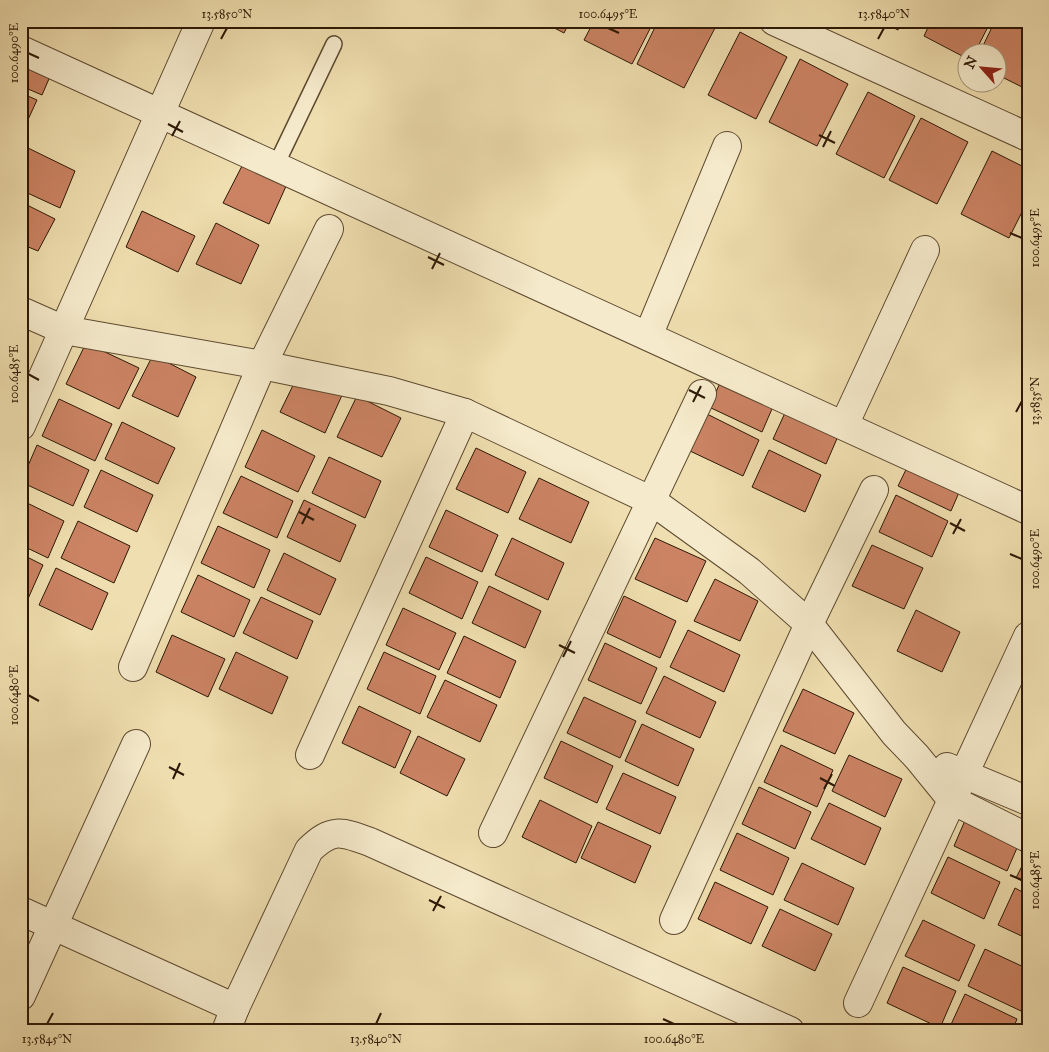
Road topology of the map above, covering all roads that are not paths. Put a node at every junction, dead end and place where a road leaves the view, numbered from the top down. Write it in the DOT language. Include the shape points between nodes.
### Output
graph roads {
  1 [pos="201,21"];
  2 [pos="774,21"];
  3 [pos="334,44"];
  4 [pos="21,50"];
  5 [pos="161,114"];
  6 [pos="1028,137"];
  7 [pos="727,146"];
  8 [pos="276,167"];
  9 [pos="329,229"];
  10 [pos="925,250"];
  11 [pos="21,311"];
  12 [pos="64,330"];
  13 [pos="648,336"];
  14 [pos="262,365"];
  15 [pos="702,394"];
  16 [pos="465,413"];
  17 [pos="844,425"];
  18 [pos="21,426"];
  19 [pos="874,490"];
  20 [pos="652,501"];
  21 [pos="1028,510"];
  22 [pos="809,624"];
  23 [pos="1028,636"];
  24 [pos="133,667"];
  25 [pos="136,744"];
  26 [pos="310,755"];
  27 [pos="917,756"];
  28 [pos="965,772"];
  29 [pos="952,800"];
  30 [pos="1028,801"];
  31 [pos="493,833"];
  32 [pos="1028,838"];
  33 [pos="21,911"];
  34 [pos="674,920"];
  35 [pos="54,926"];
  36 [pos="21,996"];
  37 [pos="858,1003"];
  38 [pos="230,1020"];
  39 [pos="790,1031"];
  1 -- 5 [label="street"];
  2 -- 6 [label="street"];
  3 -- 8 [label="lane"];
  4 -- 5 [label="street"];
  5 -- 8 [label="street"];
  5 -- 12 [label="street"];
  7 -- 13 [label="street"];
  8 -- 13 [label="street"];
  9 -- 14 [label="street"];
  10 -- 17 [label="street"];
  11 -- 12 [label="street"];
  12 -- 14 [label="street"];
  12 -- 18 [label="street"];
  13 -- 17 [label="street"];
  14 -- 16 [label="street" via="389,391"];
  14 -- 24 [label="street"];
  15 -- 20 [label="street"];
  16 -- 20 [label="street"];
  16 -- 26 [label="street"];
  17 -- 21 [label="street"];
  19 -- 22 [label="street"];
  20 -- 22 [label="street" via="749,570"];
  20 -- 31 [label="street"];
  22 -- 27 [label="street" via="894,733"];
  22 -- 34 [label="street"];
  23 -- 28 [label="street"];
  25 -- 35 [label="street"];
  27 -- 28 [label="street"];
  27 -- 29 [label="street"];
  28 -- 29 [label="street"];
  28 -- 30 [label="street"];
  29 -- 32 [label="street"];
  29 -- 37 [label="street"];
  33 -- 35 [label="street"];
  35 -- 36 [label="street"];
  35 -- 38 [label="street"];
  38 -- 39 [label="street" via="309,850 323,836 344,832"];
}
